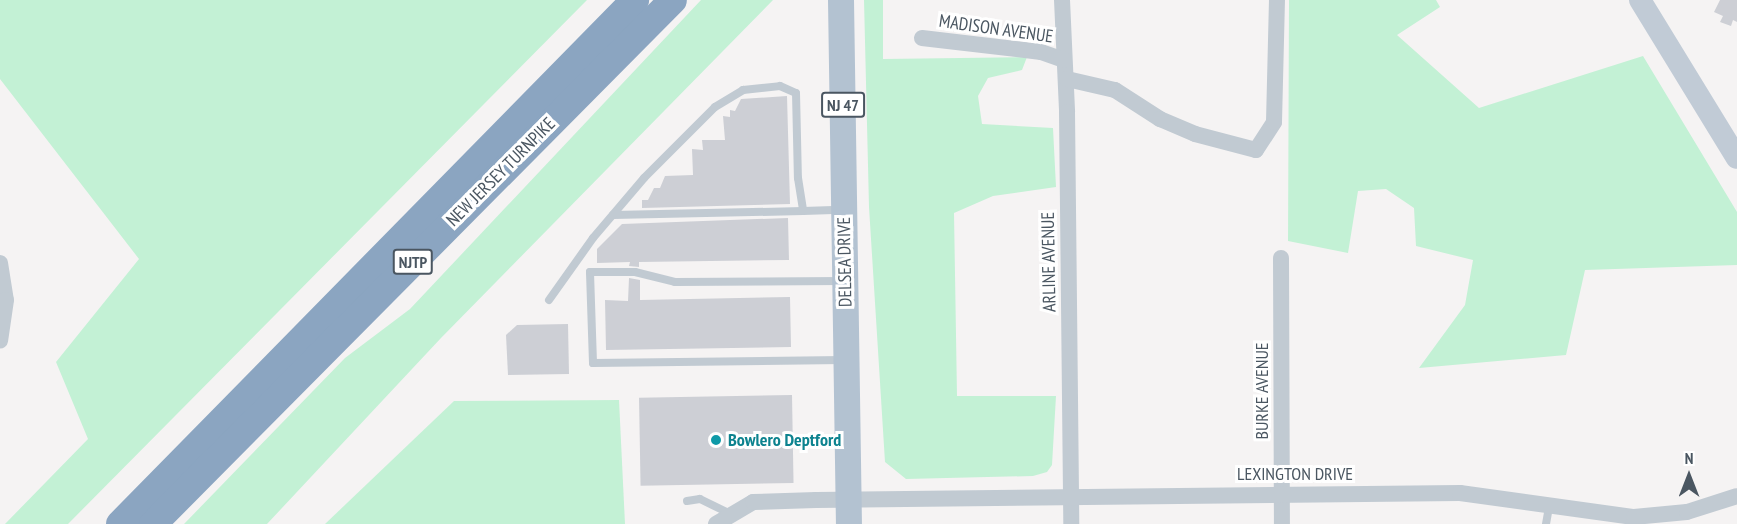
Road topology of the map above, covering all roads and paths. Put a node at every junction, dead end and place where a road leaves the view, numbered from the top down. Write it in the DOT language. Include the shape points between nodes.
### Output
graph roads {
  1 [pos="635,0"];
  2 [pos="673,0"];
  3 [pos="841,0"];
  4 [pos="1062,0"];
  5 [pos="1277,0"];
  6 [pos="1640,0"];
  7 [pos="922,38"];
  8 [pos="1064,60"];
  9 [pos="1067,79"];
  10 [pos="1737,158"];
  11 [pos="844,210"];
  12 [pos="803,211"];
  13 [pos="613,215"];
  14 [pos="1281,258"];
  15 [pos="0,263"];
  16 [pos="845,281"];
  17 [pos="549,300"];
  18 [pos="0,341"];
  19 [pos="846,360"];
  20 [pos="1281,493"];
  21 [pos="1071,495"];
  22 [pos="1737,496"];
  23 [pos="687,501"];
  24 [pos="1549,507"];
  25 [pos="849,512"];
  26 [pos="729,513"];
  27 [pos="120,524"];
  28 [pos="153,524"];
  29 [pos="716,524"];
  30 [pos="1071,524"];
  31 [pos="1282,524"];
  32 [pos="1546,524"];
  1 -- 27 [label="highway, NEW JERSEY TURNPIKE / NJTP"];
  2 -- 28 [label="highway, NEW JERSEY TURNPIKE / NJTP"];
  3 -- 11 [label="main road, DELSEA DRIVE / NJ 47"];
  4 -- 8 [label="street, ARLINE AVENUE"];
  5 -- 9 [label="street" via="1274,122 1256,150 1177,127 1115,90"];
  6 -- 10 [label="street"];
  7 -- 8 [label="street, MADISON AVENUE" via="1041,52"];
  8 -- 9 [label="street, ARLINE AVENUE"];
  9 -- 21 [label="street, ARLINE AVENUE"];
  11 -- 12 [label="lane"];
  11 -- 16 [label="main road, DELSEA DRIVE / NJ 47"];
  12 -- 13 [label="lane"];
  12 -- 13 [label="lane" via="798,178 796,93 780,86 743,90 714,107"];
  13 -- 17 [label="lane"];
  14 -- 20 [label="street, BURKE AVENUE"];
  15 -- 18 [label="street" via="6,300"];
  16 -- 19 [label="main road, DELSEA DRIVE / NJ 47"];
  16 -- 19 [label="lane" via="675,282 635,272 590,272 593,363"];
  19 -- 25 [label="main road, DELSEA DRIVE / NJ 47"];
  20 -- 21 [label="street, LEXINGTON DRIVE"];
  20 -- 24 [label="street, LEXINGTON DRIVE" via="1461,493"];
  20 -- 31 [label="street, BURKE AVENUE"];
  21 -- 25 [label="street, LEXINGTON DRIVE"];
  21 -- 30 [label="street, ARLINE AVENUE"];
  22 -- 24 [label="street, LEXINGTON DRIVE" via="1687,512 1634,517"];
  23 -- 26 [label="lane" via="700,499"];
  24 -- 32 [label="lane"];
  25 -- 26 [label="street, LEXINGTON DRIVE" via="753,502"];
  26 -- 29 [label="street, LEXINGTON DRIVE"];
}
